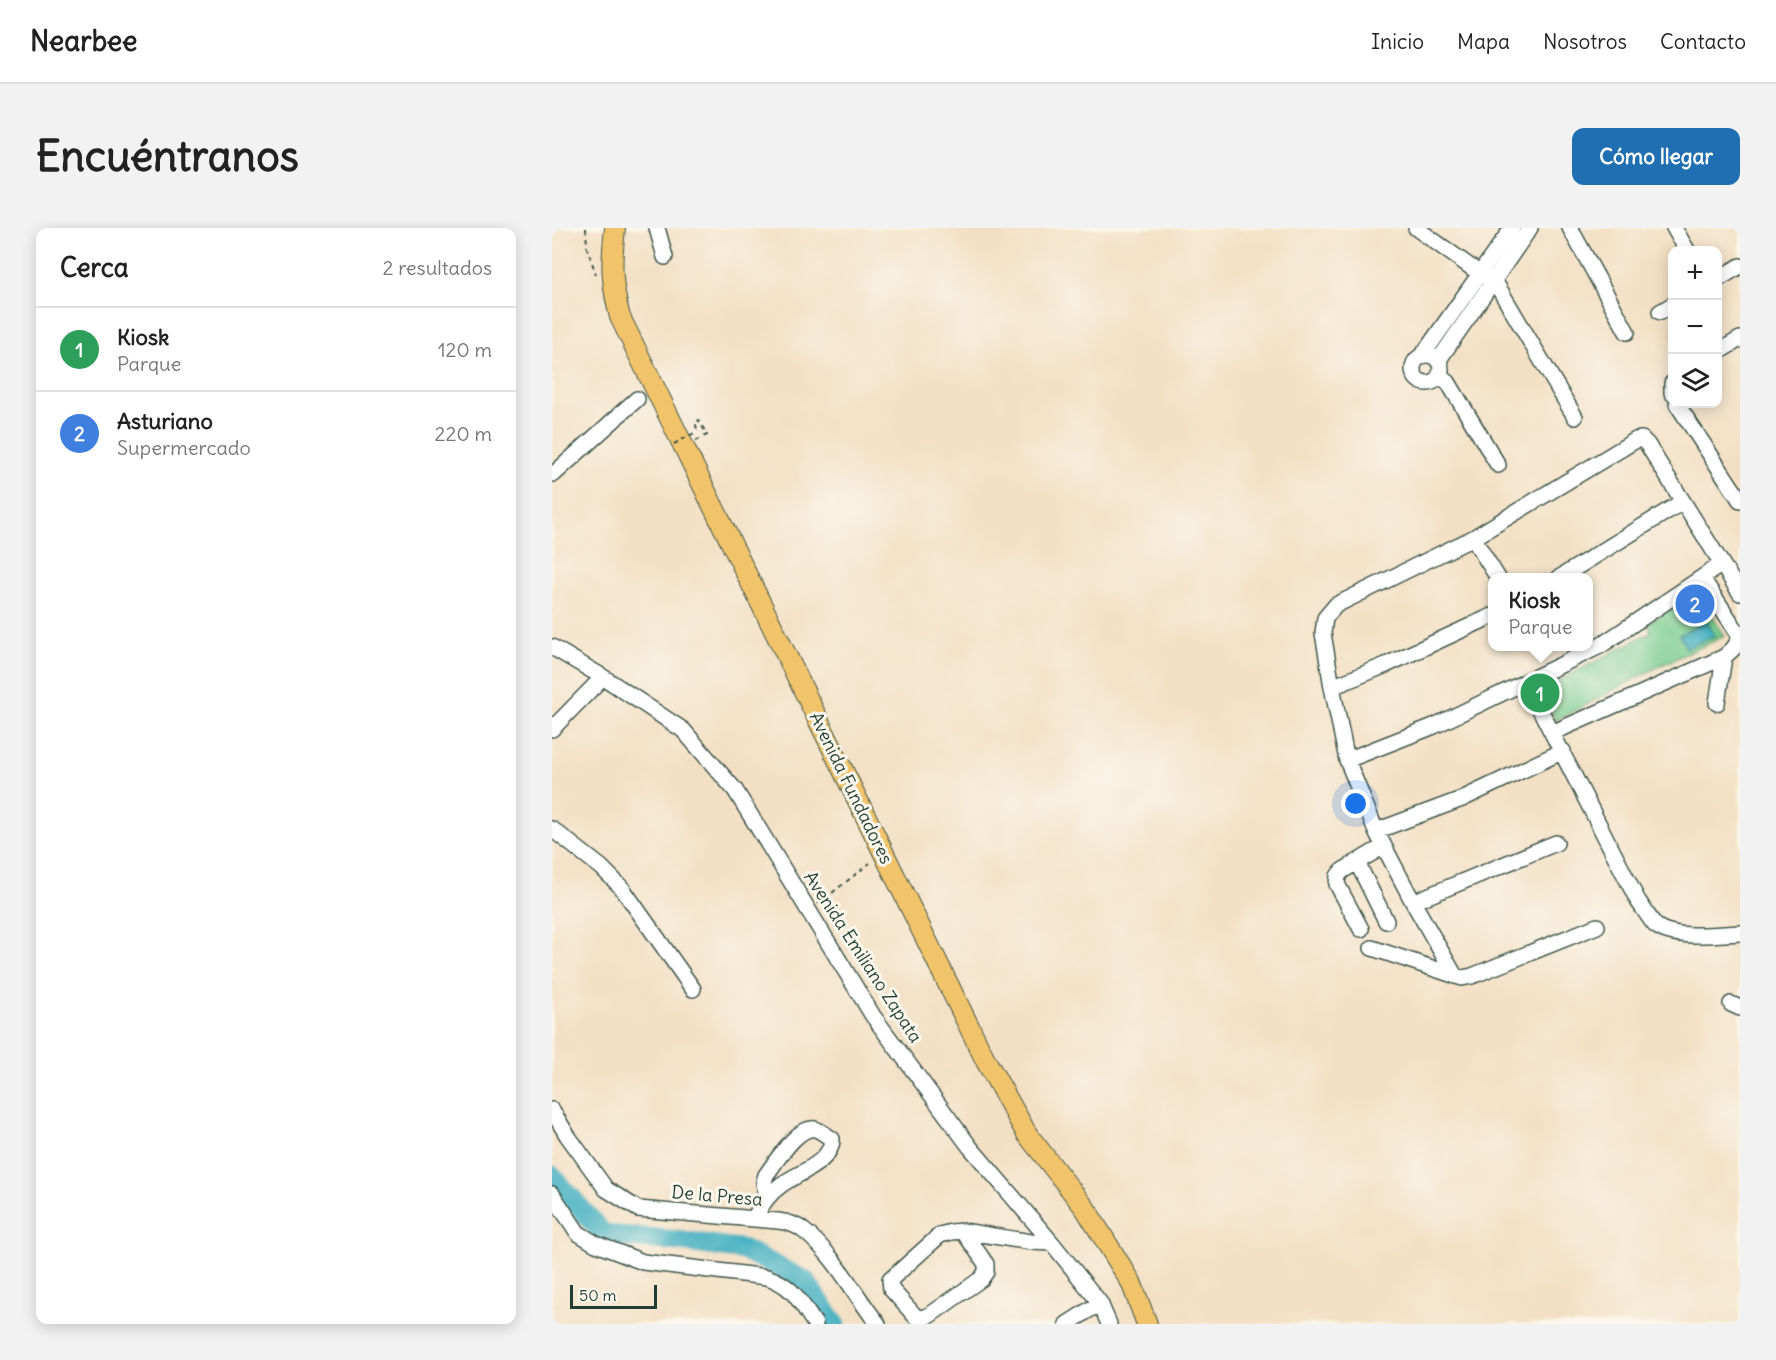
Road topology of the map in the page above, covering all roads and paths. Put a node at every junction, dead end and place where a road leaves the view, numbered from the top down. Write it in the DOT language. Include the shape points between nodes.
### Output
graph roads {
  1 [pos="615,228"];
  2 [pos="628,228"];
  3 [pos="657,228"];
  4 [pos="1416,228"];
  5 [pos="1512,228"];
  6 [pos="1530,228"];
  7 [pos="1570,228"];
  8 [pos="1674,228"];
  9 [pos="1685,246"];
  10 [pos="665,257"];
  11 [pos="1740,266"];
  12 [pos="1479,273"];
  13 [pos="1722,277"];
  14 [pos="1494,280"];
  15 [pos="1628,332"];
  16 [pos="1740,339"];
  17 [pos="1722,350"];
  18 [pos="1422,356"];
  19 [pos="1438,368"];
  20 [pos="644,393"];
  21 [pos="1680,408"];
  22 [pos="1575,417"];
  23 [pos="689,439"];
  24 [pos="1498,465"];
  25 [pos="554,474"];
  26 [pos="1740,500"];
  27 [pos="1682,502"];
  28 [pos="1473,538"];
  29 [pos="1722,564"];
  30 [pos="1495,573"];
  31 [pos="1566,573"];
  32 [pos="1702,578"];
  33 [pos="1740,593"];
  34 [pos="1488,618"];
  35 [pos="1740,638"];
  36 [pos="552,646"];
  37 [pos="1593,649"];
  38 [pos="1590,651"];
  39 [pos="1724,657"];
  40 [pos="603,677"];
  41 [pos="1526,682"];
  42 [pos="1332,687"];
  43 [pos="1717,703"];
  44 [pos="552,729"];
  45 [pos="1554,732"];
  46 [pos="1563,751"];
  47 [pos="1347,760"];
  48 [pos="552,829"];
  49 [pos="1376,831"];
  50 [pos="1556,843"];
  51 [pos="1384,846"];
  52 [pos="883,853"];
  53 [pos="1357,862"];
  54 [pos="1413,902"];
  55 [pos="809,912"];
  56 [pos="1386,921"];
  57 [pos="1597,926"];
  58 [pos="1361,929"];
  59 [pos="1740,933"];
  60 [pos="1372,948"];
  61 [pos="1455,976"];
  62 [pos="693,989"];
  63 [pos="552,1110"];
  64 [pos="552,1194"];
  65 [pos="766,1198"];
  66 [pos="754,1218"];
  67 [pos="963,1231"];
  68 [pos="1052,1243"];
  69 [pos="1100,1303"];
  70 [pos="815,1324"];
  71 [pos="878,1324"];
  72 [pos="1067,1324"];
  73 [pos="1109,1324"];
  74 [pos="1147,1324"];
  75 [pos="1160,1324"];
  1 -- 52 [label="main road, Avenida Fundadores" via="611,258 620,317"];
  2 -- 23 [label="main road, Avenida Fundadores" via="624,259 633,313"];
  3 -- 10 [label="street"];
  4 -- 12 [label="street"];
  5 -- 12 [label="street"];
  6 -- 14 [label="street"];
  7 -- 15 [label="street"];
  8 -- 9 [label="street"];
  11 -- 13 [label="street"];
  12 -- 14 [label="street"];
  12 -- 18 [label="street"];
  14 -- 19 [label="street"];
  14 -- 22 [label="street"];
  16 -- 17 [label="street"];
  18 -- 19 [label="street" via="1431,356"];
  18 -- 19 [label="street" via="1413,367 1418,380 1432,382"];
  19 -- 24 [label="street"];
  20 -- 25 [label="street"];
  21 -- 26 [label="street"];
  23 -- 23 [label="path" via="694,423 699,420 707,435"];
  23 -- 75 [label="main road, Avenida Fundadores" via="993,1047 1034,1123 1093,1198 1140,1278"];
  27 -- 28 [label="street" via="1647,444 1636,440"];
  27 -- 29 [label="street"];
  27 -- 31 [label="street"];
  28 -- 30 [label="street"];
  28 -- 42 [label="street" via="1336,605 1325,618 1323,633"];
  29 -- 32 [label="street"];
  29 -- 33 [label="street"];
  32 -- 35 [label="street"];
  32 -- 37 [label="street"];
  34 -- 42 [label="street"];
  35 -- 39 [label="street"];
  36 -- 40 [label="street, Avenida Emiliano Zapata"];
  38 -- 41 [label="street"];
  39 -- 43 [label="street"];
  39 -- 45 [label="street"];
  40 -- 44 [label="street"];
  40 -- 55 [label="street, Avenida Emiliano Zapata" via="683,730 735,790"];
  41 -- 45 [label="street"];
  41 -- 47 [label="street" via="1434,726"];
  42 -- 47 [label="street"];
  45 -- 46 [label="street"];
  46 -- 49 [label="street" via="1462,799"];
  46 -- 59 [label="street" via="1638,901 1655,925 1668,933"];
  47 -- 49 [label="street"];
  48 -- 62 [label="street" via="622,888"];
  49 -- 51 [label="street"];
  50 -- 54 [label="street"];
  51 -- 53 [label="street"];
  51 -- 54 [label="street"];
  52 -- 55 [label="path"];
  52 -- 74 [label="main road, Avenida Fundadores" via="986,1061 1027,1134 1091,1217 1131,1282"];
  53 -- 56 [label="street"];
  53 -- 58 [label="street" via="1342,871 1337,884"];
  54 -- 61 [label="street"];
  55 -- 68 [label="street, Avenida Emiliano Zapata" via="873,1016 970,1147"];
  57 -- 61 [label="street" via="1472,976"];
  60 -- 61 [label="street"];
  63 -- 66 [label="street, De la Presa" via="606,1189 624,1202 638,1209"];
  64 -- 70 [label="street" via="578,1233 596,1244 643,1262 782,1282"];
  65 -- 65 [label="street" via="815,1165 832,1146 832,1139 816,1129 798,1134 766,1175"];
  65 -- 66 [label="street"];
  66 -- 71 [label="street, De la Presa" via="787,1222 805,1232"];
  67 -- 67 [label="street" via="940,1234 890,1280 891,1289 916,1317 930,1315 986,1272 986,1264"];
  67 -- 68 [label="street"];
  68 -- 69 [label="street, Avenida Emiliano Zapata"];
  69 -- 72 [label="street"];
  69 -- 73 [label="street, Avenida Emiliano Zapata"];
}
